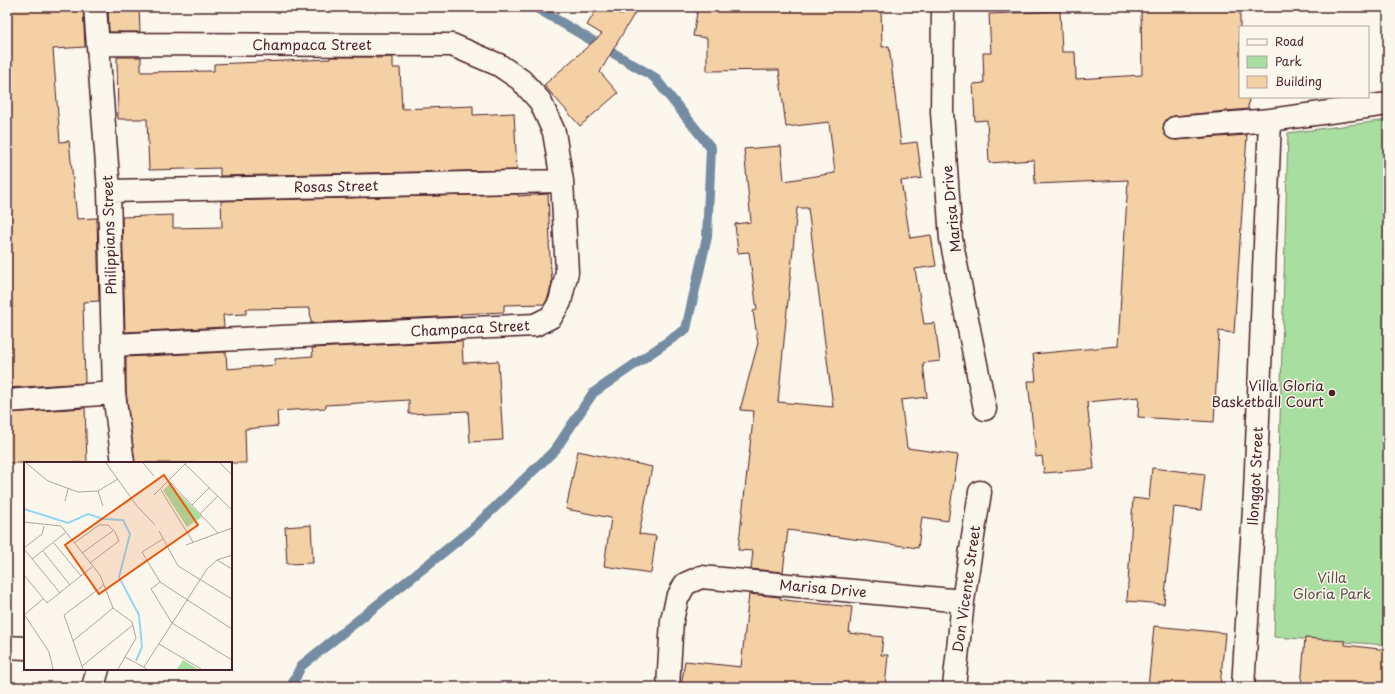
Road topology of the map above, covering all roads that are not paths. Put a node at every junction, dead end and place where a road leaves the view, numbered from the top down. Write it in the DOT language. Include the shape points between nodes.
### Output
graph roads {
  1 [pos="95,7"];
  2 [pos="943,7"];
  3 [pos="98,44"];
  4 [pos="1388,104"];
  5 [pos="1270,120"];
  6 [pos="1175,128"];
  7 [pos="562,181"];
  8 [pos="109,192"];
  9 [pos="113,345"];
  10 [pos="114,394"];
  11 [pos="7,401"];
  12 [pos="985,409"];
  13 [pos="123,462"];
  14 [pos="980,492"];
  15 [pos="963,601"];
  16 [pos="7,647"];
  17 [pos="24,648"];
  18 [pos="98,670"];
  19 [pos="93,687"];
  20 [pos="668,687"];
  21 [pos="954,687"];
  22 [pos="1243,687"];
  1 -- 3 [label="street, Philippians Street"];
  2 -- 12 [label="street, Marisa Drive" via="942,112 952,238"];
  3 -- 7 [label="street, Champaca Street" via="452,45 499,65 521,80 540,101 554,132"];
  3 -- 8 [label="street, Philippians Street"];
  4 -- 5 [label="street"];
  5 -- 6 [label="street"];
  5 -- 22 [label="street, Ilonggot Street" via="1255,493"];
  7 -- 8 [label="street, Rosas Street"];
  7 -- 9 [label="street, Champaca Street" via="567,272 560,302 550,317 535,325"];
  8 -- 9 [label="street, Philippians Street"];
  9 -- 10 [label="street, Philippians Street"];
  10 -- 11 [label="street"];
  10 -- 13 [label="street, Philippians Street"];
  14 -- 15 [label="street, Don Vicente Street"];
  15 -- 20 [label="street, Marisa Drive" via="701,578 685,584 677,599 672,620"];
  15 -- 21 [label="street, Don Vicente Street"];
  16 -- 17 [label="street"];
  18 -- 19 [label="street"];
}
